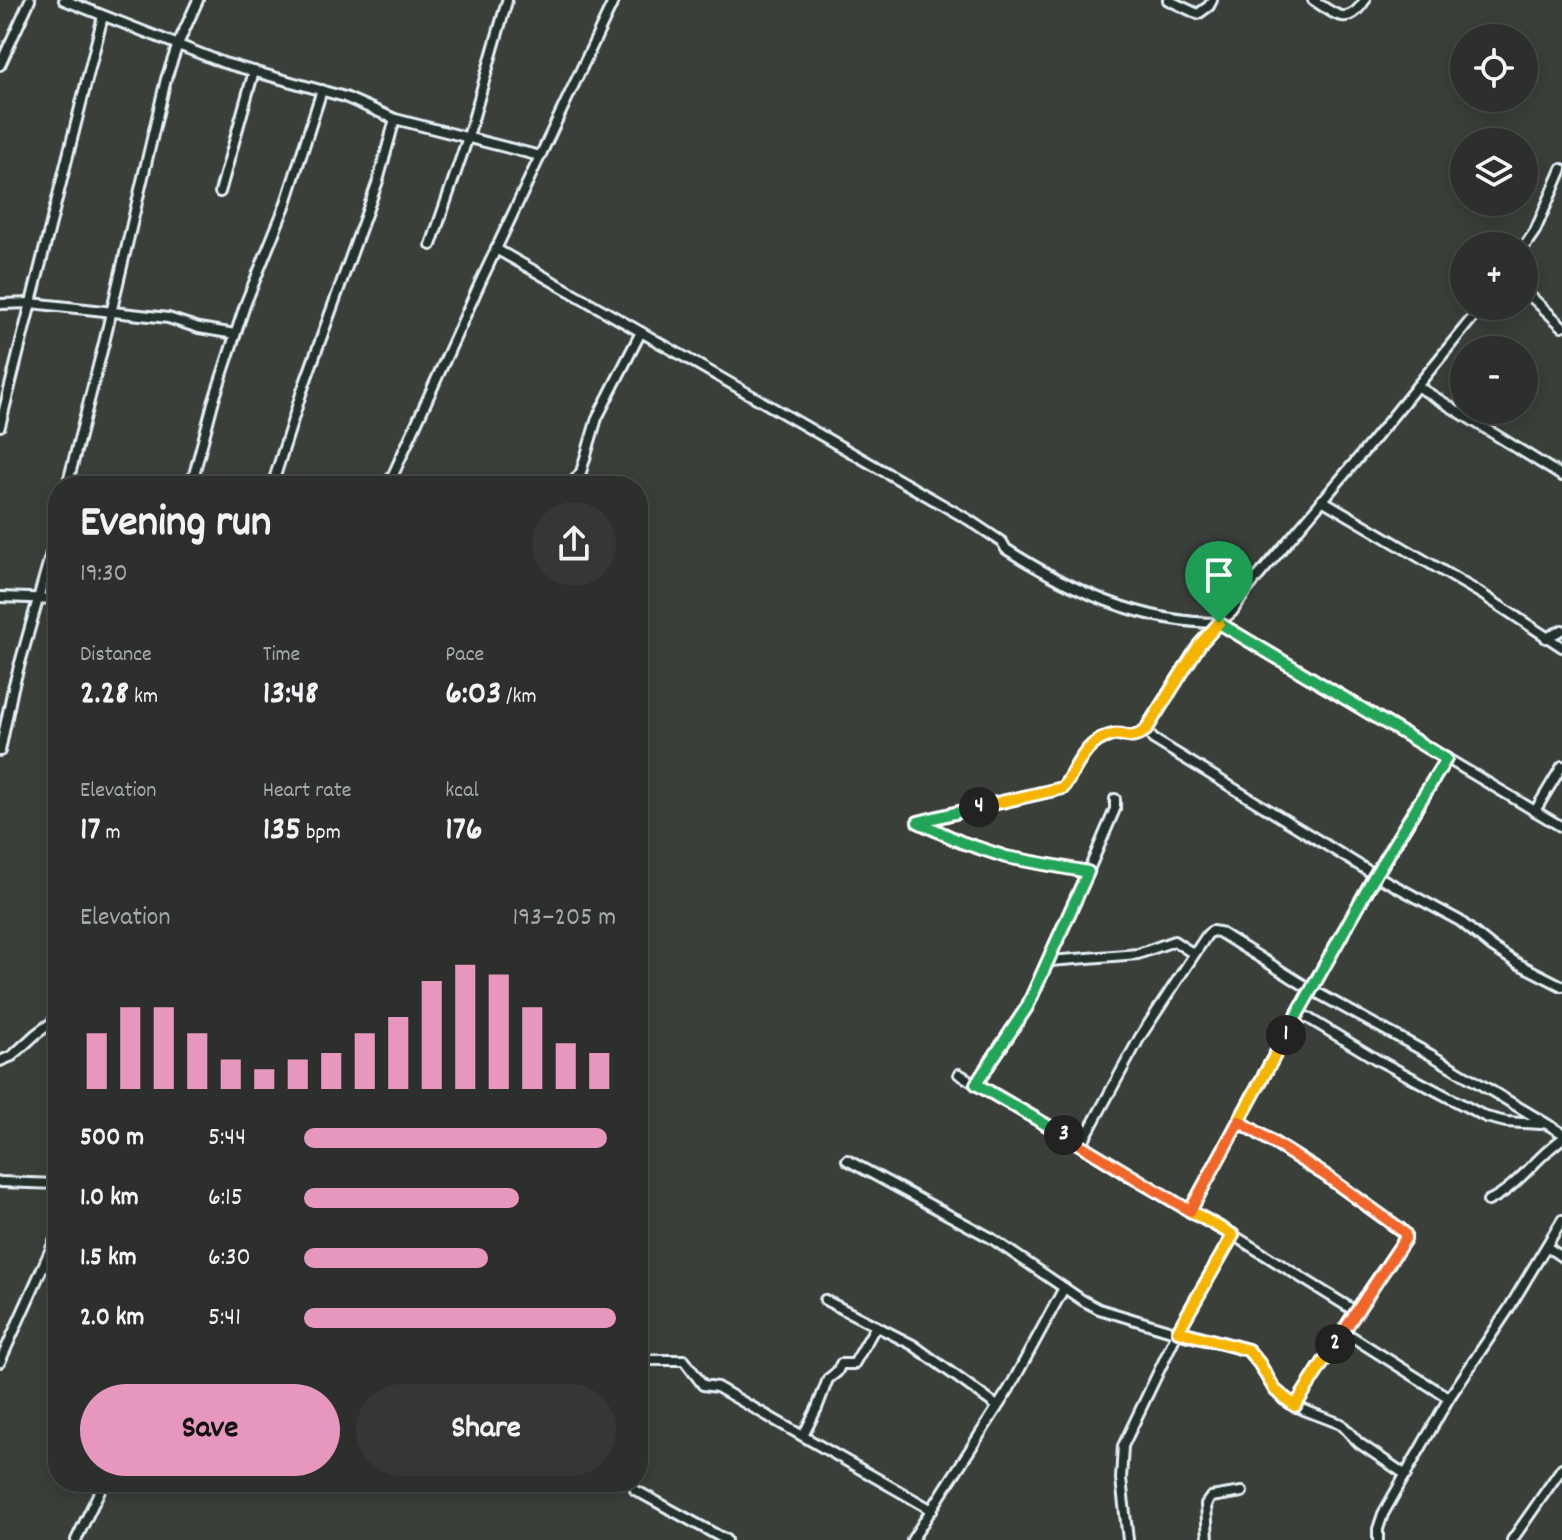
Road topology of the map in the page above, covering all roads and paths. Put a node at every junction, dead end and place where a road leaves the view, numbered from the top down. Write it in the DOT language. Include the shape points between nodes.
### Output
graph roads {
  1 [pos="30,0"];
  2 [pos="64,0"];
  3 [pos="198,0"];
  4 [pos="614,0"];
  5 [pos="1168,0"];
  6 [pos="1212,0"];
  7 [pos="1313,0"];
  8 [pos="1365,0"];
  9 [pos="507,1"];
  10 [pos="103,16"];
  11 [pos="178,44"];
  12 [pos="1,60"];
  13 [pos="254,71"];
  14 [pos="322,90"];
  15 [pos="395,119"];
  16 [pos="468,137"];
  17 [pos="540,156"];
  18 [pos="1562,169"];
  19 [pos="220,192"];
  20 [pos="1534,232"];
  21 [pos="431,245"];
  22 [pos="496,249"];
  23 [pos="31,303"];
  24 [pos="1538,303"];
  25 [pos="0,304"];
  26 [pos="111,311"];
  27 [pos="1471,320"];
  28 [pos="1562,326"];
  29 [pos="641,332"];
  30 [pos="235,334"];
  31 [pos="1417,386"];
  32 [pos="0,426"];
  33 [pos="70,476"];
  34 [pos="194,476"];
  35 [pos="275,476"];
  36 [pos="393,476"];
  37 [pos="578,476"];
  38 [pos="1562,476"];
  39 [pos="1322,500"];
  40 [pos="1213,562"];
  41 [pos="48,563"];
  42 [pos="1246,591"];
  43 [pos="0,597"];
  44 [pos="38,598"];
  45 [pos="48,598"];
  46 [pos="1219,623"];
  47 [pos="1562,630"];
  48 [pos="1546,638"];
  49 [pos="1562,647"];
  50 [pos="1146,730"];
  51 [pos="0,751"];
  52 [pos="1446,759"];
  53 [pos="1562,766"];
  54 [pos="1115,799"];
  55 [pos="1535,811"];
  56 [pos="1562,827"];
  57 [pos="1088,872"];
  58 [pos="1375,875"];
  59 [pos="1194,954"];
  60 [pos="1050,961"];
  61 [pos="1562,986"];
  62 [pos="1310,989"];
  63 [pos="1298,1012"];
  64 [pos="48,1025"];
  65 [pos="0,1061"];
  66 [pos="959,1074"];
  67 [pos="976,1084"];
  68 [pos="1239,1121"];
  69 [pos="1546,1125"];
  70 [pos="1562,1136"];
  71 [pos="1081,1145"];
  72 [pos="847,1160"];
  73 [pos="0,1182"];
  74 [pos="48,1184"];
  75 [pos="1488,1201"];
  76 [pos="1190,1211"];
  77 [pos="1562,1220"];
  78 [pos="1233,1235"];
  79 [pos="1547,1247"];
  80 [pos="48,1255"];
  81 [pos="1562,1257"];
  82 [pos="1064,1288"];
  83 [pos="825,1300"];
  84 [pos="1355,1311"];
  85 [pos="876,1326"];
  86 [pos="1178,1331"];
  87 [pos="1343,1331"];
  88 [pos="648,1360"];
  89 [pos="0,1362"];
  90 [pos="1449,1398"];
  91 [pos="997,1406"];
  92 [pos="1295,1406"];
  93 [pos="803,1436"];
  94 [pos="1562,1468"];
  95 [pos="1406,1475"];
  96 [pos="99,1492"];
  97 [pos="639,1492"];
  98 [pos="1242,1492"];
  99 [pos="932,1510"];
  100 [pos="76,1540"];
  101 [pos="726,1540"];
  102 [pos="912,1540"];
  103 [pos="1128,1540"];
  104 [pos="1208,1540"];
  105 [pos="1378,1540"];
  106 [pos="1512,1540"];
  1 -- 12 [label="street"];
  2 -- 10 [label="street"];
  3 -- 11 [label="street"];
  4 -- 17 [label="street"];
  5 -- 6 [label="street" via="1198,14"];
  7 -- 8 [label="street" via="1345,17"];
  9 -- 16 [label="street"];
  10 -- 11 [label="street"];
  10 -- 23 [label="street"];
  11 -- 13 [label="street"];
  11 -- 26 [label="street"];
  13 -- 14 [label="street"];
  13 -- 19 [label="street"];
  14 -- 15 [label="street"];
  14 -- 30 [label="street" via="285,206"];
  15 -- 16 [label="street"];
  15 -- 35 [label="street"];
  16 -- 17 [label="street"];
  16 -- 21 [label="street"];
  17 -- 22 [label="street"];
  18 -- 20 [label="street"];
  22 -- 29 [label="street"];
  22 -- 36 [label="street"];
  23 -- 25 [label="street"];
  23 -- 26 [label="street"];
  23 -- 32 [label="street"];
  24 -- 28 [label="street"];
  26 -- 30 [label="street"];
  26 -- 33 [label="street"];
  27 -- 31 [label="street"];
  29 -- 37 [label="street" via="597,418"];
  29 -- 46 [label="street" via="969,520 1006,549 1074,588 1189,623"];
  30 -- 34 [label="street"];
  31 -- 38 [label="street"];
  31 -- 39 [label="street"];
  39 -- 42 [label="street"];
  39 -- 48 [label="street"];
  40 -- 42 [label="street"];
  41 -- 44 [label="street"];
  42 -- 46 [label="street"];
  43 -- 44 [label="street"];
  44 -- 45 [label="street"];
  44 -- 51 [label="street"];
  46 -- 50 [label="street"];
  46 -- 52 [label="street"];
  47 -- 48 [label="street"];
  48 -- 49 [label="street"];
  50 -- 57 [label="street" via="1135,737 1110,735 1089,745 1063,788 918,822 1006,857"];
  50 -- 58 [label="street"];
  52 -- 55 [label="street"];
  52 -- 58 [label="street"];
  53 -- 55 [label="street"];
  54 -- 57 [label="street"];
  55 -- 56 [label="street"];
  57 -- 60 [label="street"];
  58 -- 61 [label="street"];
  58 -- 62 [label="street"];
  59 -- 60 [label="street" via="1174,941 1138,954"];
  59 -- 62 [label="street" via="1207,935 1219,932"];
  59 -- 71 [label="street" via="1140,1037"];
  60 -- 67 [label="street" via="1025,1011"];
  62 -- 63 [label="street"];
  62 -- 69 [label="street"];
  63 -- 68 [label="street"];
  63 -- 69 [label="street" via="1486,1117"];
  64 -- 65 [label="street"];
  66 -- 67 [label="street"];
  67 -- 71 [label="street"];
  68 -- 76 [label="street"];
  68 -- 84 [label="street" via="1405,1234"];
  69 -- 70 [label="street"];
  70 -- 75 [label="street"];
  71 -- 76 [label="street"];
  72 -- 82 [label="street" via="991,1238"];
  73 -- 74 [label="street"];
  76 -- 78 [label="street"];
  77 -- 79 [label="street"];
  78 -- 84 [label="street"];
  78 -- 86 [label="street"];
  79 -- 81 [label="street"];
  79 -- 90 [label="street"];
  80 -- 89 [label="street"];
  82 -- 86 [label="street" via="1099,1309"];
  82 -- 91 [label="street"];
  83 -- 85 [label="street"];
  84 -- 87 [label="street"];
  85 -- 91 [label="street" via="913,1345"];
  85 -- 93 [label="street" via="854,1364 841,1364 828,1379"];
  86 -- 92 [label="street" via="1248,1350 1275,1390"];
  86 -- 103 [label="street" via="1123,1446 1120,1469"];
  87 -- 90 [label="street"];
  87 -- 92 [label="street"];
  88 -- 93 [label="street" via="684,1360 703,1385 717,1387"];
  90 -- 95 [label="street"];
  91 -- 99 [label="street"];
  92 -- 95 [label="street" via="1341,1424"];
  93 -- 99 [label="street"];
  94 -- 106 [label="street"];
  95 -- 105 [label="street" via="1383,1514"];
  96 -- 100 [label="street"];
  97 -- 101 [label="street"];
  98 -- 104 [label="street" via="1208,1500"];
  99 -- 102 [label="street"];
}
